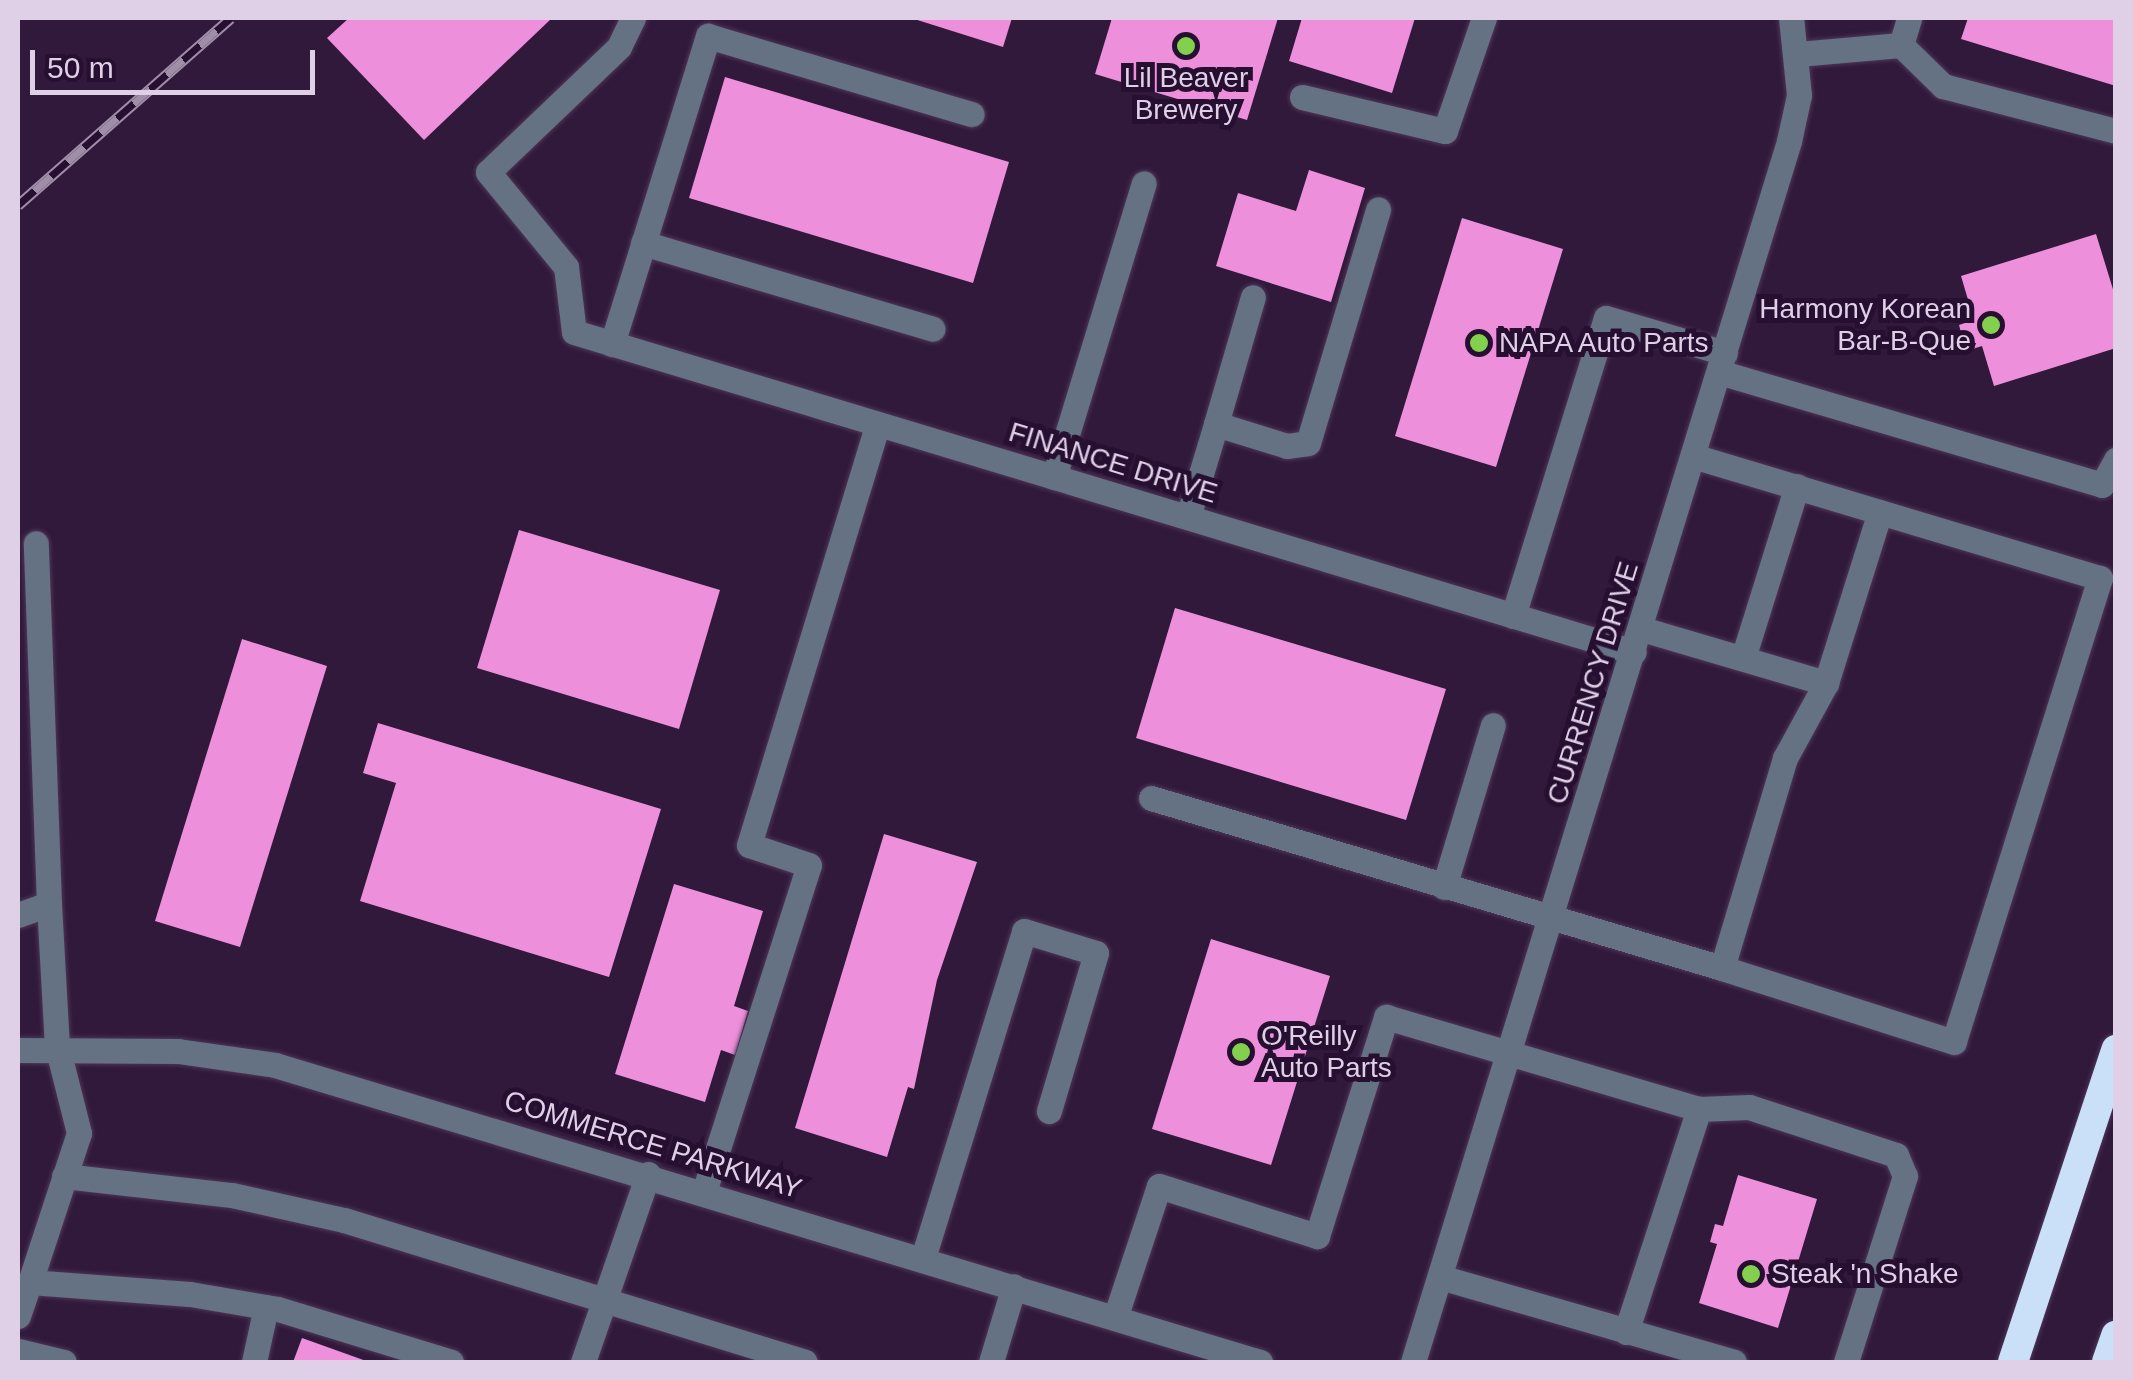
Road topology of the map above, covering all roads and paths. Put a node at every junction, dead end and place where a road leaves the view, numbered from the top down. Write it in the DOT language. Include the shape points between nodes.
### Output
graph roads {
  1 [pos="633,18"];
  2 [pos="1484,18"];
  3 [pos="1791,18"];
  4 [pos="1910,18"];
  5 [pos="1901,45"];
  6 [pos="1798,54"];
  7 [pos="1302,98"];
  8 [pos="972,114"];
  9 [pos="2116,132"];
  10 [pos="1144,183"];
  11 [pos="1378,209"];
  12 [pos="644,244"];
  13 [pos="1253,298"];
  14 [pos="933,329"];
  15 [pos="612,344"];
  16 [pos="1722,362"];
  17 [pos="878,424"];
  18 [pos="1216,424"];
  19 [pos="1694,456"];
  20 [pos="2116,460"];
  21 [pos="1054,477"];
  22 [pos="1797,486"];
  23 [pos="1880,512"];
  24 [pos="1188,517"];
  25 [pos="36,543"];
  26 [pos="1514,616"];
  27 [pos="1638,640"];
  28 [pos="1744,658"];
  29 [pos="1826,684"];
  30 [pos="1492,725"];
  31 [pos="1151,798"];
  32 [pos="1444,887"];
  33 [pos="49,904"];
  34 [pos="1552,914"];
  35 [pos="18,916"];
  36 [pos="1722,968"];
  37 [pos="58,1046"];
  38 [pos="18,1050"];
  39 [pos="2116,1050"];
  40 [pos="1510,1052"];
  41 [pos="1700,1108"];
  42 [pos="1049,1111"];
  43 [pos="648,1174"];
  44 [pos="64,1176"];
  45 [pos="704,1192"];
  46 [pos="923,1258"];
  47 [pos="1440,1277"];
  48 [pos="30,1282"];
  49 [pos="1014,1286"];
  50 [pos="604,1301"];
  51 [pos="266,1307"];
  52 [pos="18,1316"];
  53 [pos="1114,1318"];
  54 [pos="1626,1332"];
  55 [pos="2116,1336"];
  56 [pos="18,1352"];
  57 [pos="64,1362"];
  58 [pos="254,1362"];
  59 [pos="451,1362"];
  60 [pos="583,1362"];
  61 [pos="805,1362"];
  62 [pos="991,1362"];
  63 [pos="1260,1362"];
  64 [pos="1413,1362"];
  65 [pos="1734,1362"];
  66 [pos="1846,1362"];
  67 [pos="2012,1362"];
  68 [pos="2107,1362"];
  1 -- 15 [label="street, FINANCE DRIVE" via="620,47 488,172 566,267 574,332"];
  2 -- 7 [label="street" via="1445,131"];
  3 -- 6 [label="street, CURRENCY DRIVE"];
  4 -- 5 [label="street"];
  5 -- 6 [label="street"];
  5 -- 9 [label="street" via="1943,86"];
  6 -- 16 [label="street, CURRENCY DRIVE" via="1789,140"];
  8 -- 12 [label="street" via="708,36"];
  10 -- 21 [label="street"];
  11 -- 18 [label="street" via="1308,442 1287,446"];
  12 -- 14 [label="street"];
  12 -- 15 [label="street"];
  13 -- 18 [label="street"];
  15 -- 17 [label="street, FINANCE DRIVE"];
  16 -- 19 [label="street, CURRENCY DRIVE"];
  16 -- 20 [label="street" via="2102,485"];
  16 -- 26 [label="street" via="1606,318"];
  17 -- 21 [label="street, FINANCE DRIVE"];
  17 -- 45 [label="street" via="749,845 808,865"];
  18 -- 24 [label="street"];
  19 -- 22 [label="street"];
  19 -- 27 [label="street, CURRENCY DRIVE"];
  21 -- 24 [label="street, FINANCE DRIVE"];
  22 -- 23 [label="street"];
  22 -- 28 [label="street"];
  23 -- 29 [label="street"];
  23 -- 36 [label="street" via="2100,578 1954,1042"];
  24 -- 26 [label="street, FINANCE DRIVE"];
  25 -- 33 [label="street"];
  26 -- 27 [label="street, FINANCE DRIVE"];
  27 -- 28 [label="street, FINANCE DRIVE"];
  27 -- 34 [label="street, CURRENCY DRIVE"];
  28 -- 29 [label="street, FINANCE DRIVE"];
  29 -- 36 [label="street" via="1785,758"];
  30 -- 32 [label="street"];
  31 -- 32 [label="street"];
  32 -- 34 [label="street"];
  33 -- 35 [label="street"];
  33 -- 37 [label="street"];
  34 -- 36 [label="street"];
  34 -- 40 [label="street, CURRENCY DRIVE"];
  37 -- 38 [label="street, COMMERCE PARKWAY"];
  37 -- 43 [label="street, COMMERCE PARKWAY" via="178,1051 275,1066"];
  37 -- 44 [label="street" via="78,1132"];
  39 -- 67 [label="highway"];
  40 -- 41 [label="street"];
  40 -- 47 [label="street, CURRENCY DRIVE"];
  40 -- 53 [label="street" via="1386,1016 1317,1236 1159,1186"];
  41 -- 54 [label="street"];
  41 -- 66 [label="street" via="1749,1107 1887,1150 1904,1164 1906,1176"];
  42 -- 46 [label="street" via="1096,954 1024,931"];
  43 -- 45 [label="street, COMMERCE PARKWAY"];
  43 -- 50 [label="street"];
  44 -- 48 [label="street"];
  44 -- 50 [label="street" via="232,1195 344,1220"];
  45 -- 46 [label="street, COMMERCE PARKWAY"];
  46 -- 49 [label="street, COMMERCE PARKWAY"];
  47 -- 54 [label="street"];
  47 -- 64 [label="street, CURRENCY DRIVE"];
  48 -- 51 [label="street"];
  48 -- 52 [label="street"];
  49 -- 53 [label="street, COMMERCE PARKWAY"];
  49 -- 62 [label="street"];
  50 -- 60 [label="street"];
  50 -- 61 [label="street"];
  51 -- 58 [label="street"];
  51 -- 59 [label="street"];
  53 -- 63 [label="street, COMMERCE PARKWAY"];
  54 -- 65 [label="street"];
  55 -- 68 [label="highway"];
  56 -- 57 [label="street"];
}
